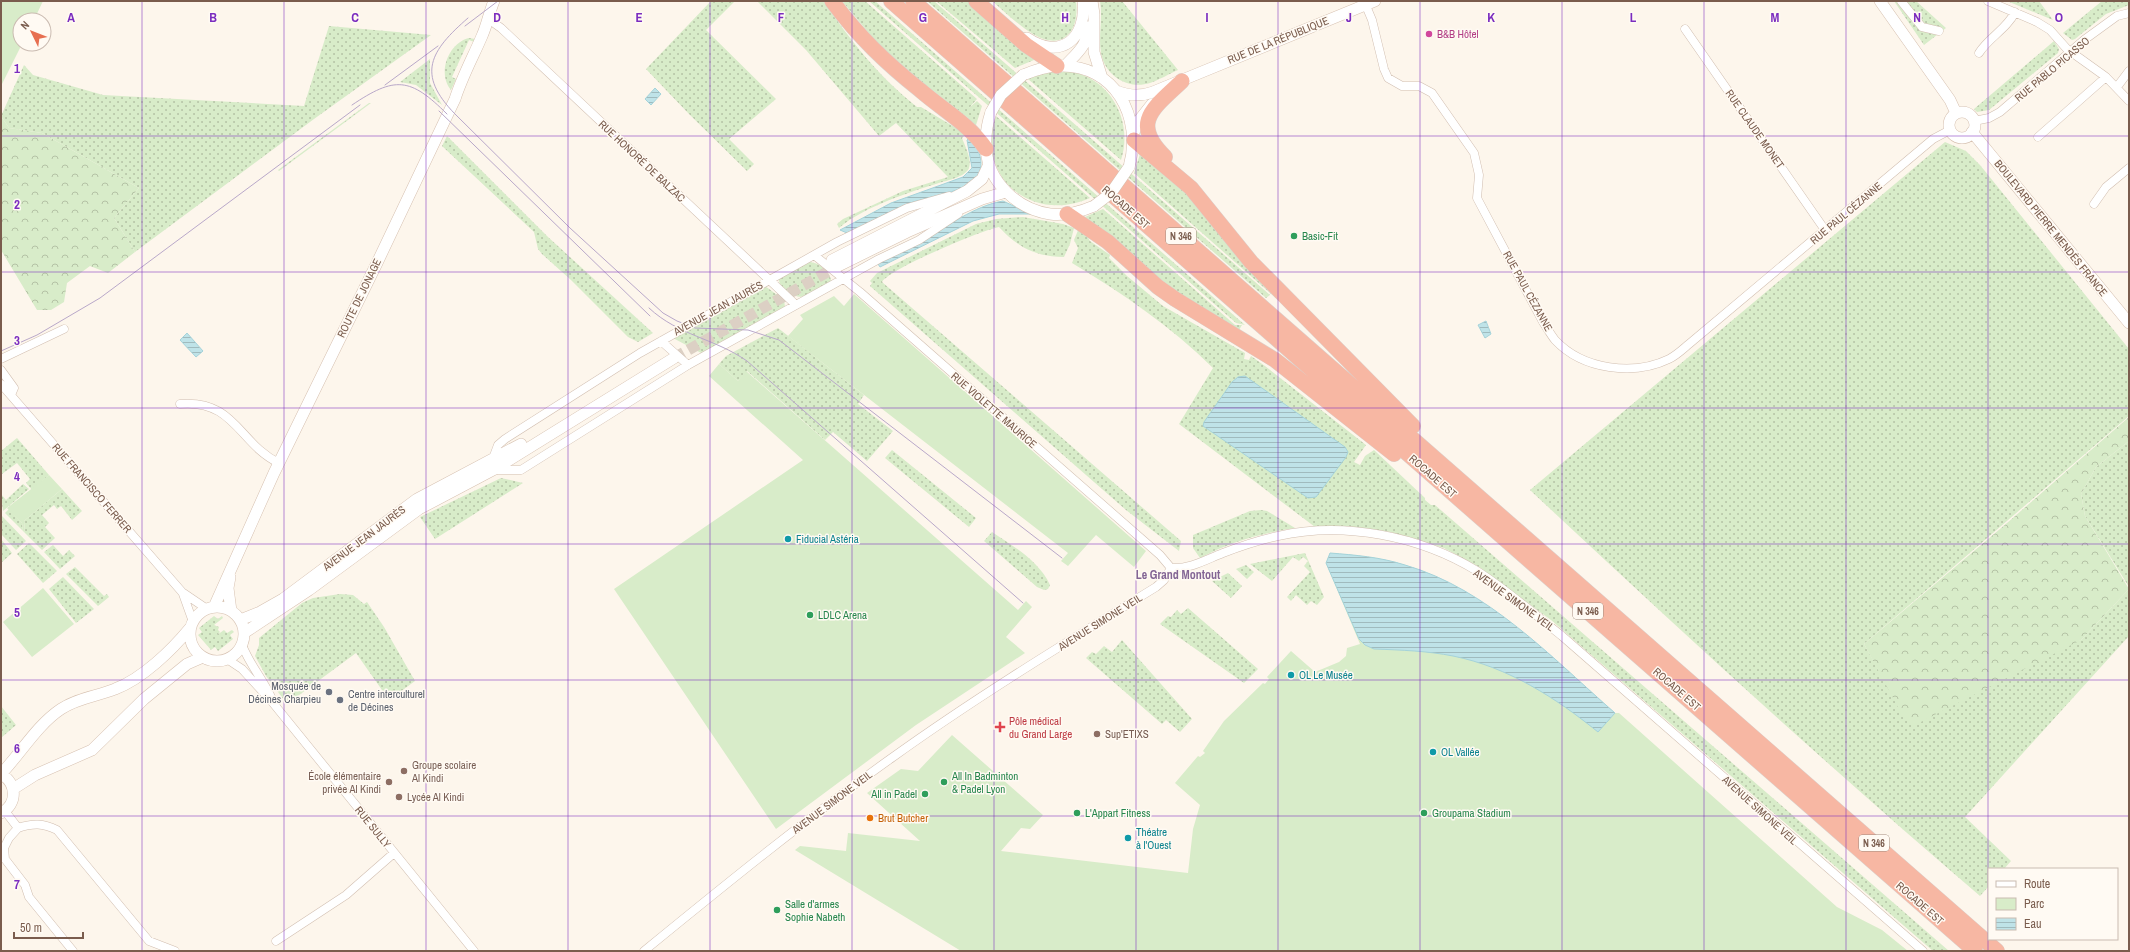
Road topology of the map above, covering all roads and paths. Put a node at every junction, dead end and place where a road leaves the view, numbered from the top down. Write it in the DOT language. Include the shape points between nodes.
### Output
graph roads {
  1 [pos="494,1"];
  2 [pos="501,1"];
  3 [pos="832,1"];
  4 [pos="891,1"];
  5 [pos="913,1"];
  6 [pos="976,1"];
  7 [pos="1084,1"];
  8 [pos="1092,1"];
  9 [pos="1880,1"];
  10 [pos="1901,1"];
  11 [pos="1988,1"];
  12 [pos="1368,2"];
  13 [pos="2015,12"];
  14 [pos="2129,13"];
  15 [pos="488,22"];
  16 [pos="1000,22"];
  17 [pos="1685,29"];
  18 [pos="1939,31"];
  19 [pos="1979,52"];
  20 [pos="2071,52"];
  21 [pos="1061,66"];
  22 [pos="2129,71"];
  23 [pos="2106,77"];
  24 [pos="1102,78"];
  25 [pos="1182,81"];
  26 [pos="2117,87"];
  27 [pos="1116,91"];
  28 [pos="2129,101"];
  29 [pos="1956,113"];
  30 [pos="1973,127"];
  31 [pos="1950,130"];
  32 [pos="1134,137"];
  33 [pos="2038,137"];
  34 [pos="986,150"];
  35 [pos="989,164"];
  36 [pos="2129,168"];
  37 [pos="1191,188"];
  38 [pos="967,191"];
  39 [pos="1006,192"];
  40 [pos="2094,204"];
  41 [pos="969,206"];
  42 [pos="1067,214"];
  43 [pos="1825,230"];
  44 [pos="814,255"];
  45 [pos="843,279"];
  46 [pos="768,280"];
  47 [pos="796,305"];
  48 [pos="2129,323"];
  49 [pos="64,329"];
  50 [pos="661,341"];
  51 [pos="671,355"];
  52 [pos="1,359"];
  53 [pos="688,365"];
  54 [pos="1,370"];
  55 [pos="1,384"];
  56 [pos="11,395"];
  57 [pos="180,404"];
  58 [pos="279,463"];
  59 [pos="492,466"];
  60 [pos="1421,466"];
  61 [pos="1450,472"];
  62 [pos="232,568"];
  63 [pos="1171,568"];
  64 [pos="182,592"];
  65 [pos="210,608"];
  66 [pos="231,611"];
  67 [pos="240,620"];
  68 [pos="192,625"];
  69 [pos="244,633"];
  70 [pos="242,645"];
  71 [pos="203,657"];
  72 [pos="227,659"];
  73 [pos="273,703"];
  74 [pos="1,774"];
  75 [pos="13,789"];
  76 [pos="3,812"];
  77 [pos="18,828"];
  78 [pos="394,853"];
  79 [pos="276,941"];
  80 [pos="73,951"];
  81 [pos="175,951"];
  82 [pos="474,951"];
  83 [pos="644,951"];
  84 [pos="1923,951"];
  85 [pos="1975,951"];
  86 [pos="1997,951"];
  1 -- 15 [label="main road, ROUTE DE JONAGE"];
  2 -- 15 [label="main road, ROUTE DE JONAGE"];
  3 -- 34 [label="highway" via="854,31 880,57 968,127"];
  4 -- 60 [label="highway, ROCADE EST / N 346"];
  5 -- 61 [label="highway, ROCADE EST / N 346"];
  6 -- 16 [label="highway"];
  7 -- 16 [label="main road" via="1080,30 1068,44 1057,47 1038,44"];
  7 -- 21 [label="main road" via="1089,11 1088,36 1084,45"];
  8 -- 24 [label="main road" via="1094,52"];
  9 -- 29 [label="main road" via="1950,100"];
  10 -- 18 [label="street" via="1922,28"];
  11 -- 13 [label="street"];
  12 -- 25 [label="main road, RUE DE LA RÉPUBLIQUE"];
  12 -- 43 [label="street, RUE PAUL CÉZANNE" via="1388,78 1402,86 1419,86 1432,94 1474,153 1479,175 1477,198 1543,322 1555,340 1582,358 1603,366 1627,368 1646,367 1670,358"];
  13 -- 19 [label="street" via="2010,22 1987,41"];
  13 -- 20 [label="street" via="2050,30"];
  14 -- 20 [label="street, RUE PABLO PICASSO" via="2117,16"];
  15 -- 46 [label="street, RUE HONORÉ DE BALZAC"];
  15 -- 58 [label="main road, ROUTE DE JONAGE" via="377,263"];
  16 -- 21 [label="highway" via="1026,45"];
  17 -- 43 [label="street, RUE CLAUDE MONET"];
  20 -- 23 [label="street"];
  20 -- 30 [label="street, RUE PABLO PICASSO" via="2000,112"];
  21 -- 24 [label="main road" via="1084,70"];
  21 -- 34 [label="main road, bridge" via="1040,68 1023,75 1001,94 991,112 986,130"];
  22 -- 26 [label="street"];
  23 -- 26 [label="street"];
  23 -- 33 [label="street"];
  24 -- 27 [label="main road"];
  25 -- 27 [label="main road, RUE DE LA RÉPUBLIQUE" via="1143,96"];
  25 -- 32 [label="main road, RUE DE LA RÉPUBLIQUE" via="1145,111 1137,123"];
  25 -- 37 [label="highway" via="1154,109 1149,118 1148,128 1151,142 1181,171"];
  26 -- 28 [label="street"];
  27 -- 32 [label="main road" via="1128,111"];
  29 -- 30 [label="main road" via="1969,114"];
  29 -- 31 [label="main road" via="1951,118"];
  30 -- 31 [label="main road" via="1960,137"];
  30 -- 48 [label="main road, BOULEVARD PIERRE MENDÈS FRANCE"];
  31 -- 43 [label="street, RUE PAUL CÉZANNE" via="1933,139"];
  32 -- 37 [label="highway"];
  32 -- 42 [label="main road, bridge" via="1129,167 1111,193 1094,206"];
  34 -- 35 [label="main road"];
  35 -- 38 [label="main road, AVENUE JEAN JAURÈS" via="982,179"];
  35 -- 39 [label="main road"];
  36 -- 40 [label="street" via="2106,187"];
  37 -- 61 [label="highway" via="1251,262 1445,457"];
  38 -- 41 [label="main road, AVENUE JEAN JAURÈS" via="835,263"];
  38 -- 44 [label="street, AVENUE JEAN JAURÈS" via="907,208"];
  39 -- 41 [label="main road, AVENUE JEAN JAURÈS"];
  39 -- 42 [label="main road" via="1034,210 1050,214"];
  41 -- 45 [label="street, AVENUE JEAN JAURÈS" via="919,240"];
  42 -- 60 [label="highway" via="1108,242 1158,287 1275,360 1405,462"];
  44 -- 45 [label="street, RUE VIOLETTE MAURICE"];
  44 -- 46 [label="street, AVENUE JEAN JAURÈS"];
  45 -- 47 [label="street, AVENUE JEAN JAURÈS"];
  45 -- 63 [label="street, RUE VIOLETTE MAURICE" via="1160,554"];
  46 -- 47 [label="street, RUE HONORÉ DE BALZAC"];
  46 -- 50 [label="street, AVENUE JEAN JAURÈS"];
  47 -- 53 [label="street, AVENUE JEAN JAURÈS"];
  49 -- 52 [label="street"];
  50 -- 53 [label="street"];
  50 -- 59 [label="street, AVENUE JEAN JAURÈS" via="505,439 498,445"];
  51 -- 59 [label="main road, AVENUE JEAN JAURÈS"];
  53 -- 59 [label="street, AVENUE JEAN JAURÈS" via="521,470"];
  54 -- 56 [label="street" via="14,388"];
  55 -- 56 [label="street, RUE FRANCISCO FERRER"];
  56 -- 64 [label="street, RUE FRANCISCO FERRER"];
  57 -- 58 [label="street" via="194,403 227,415 267,457"];
  58 -- 62 [label="main road, ROUTE DE JONAGE"];
  59 -- 67 [label="main road, AVENUE JEAN JAURÈS" via="417,499 283,599"];
  59 -- 69 [label="main road, AVENUE JEAN JAURÈS" via="419,508 309,590"];
  60 -- 85 [label="highway, ROCADE EST / N 346"];
  61 -- 86 [label="highway, ROCADE EST / N 346"];
  62 -- 65 [label="main road, ROUTE DE JONAGE"];
  62 -- 66 [label="main road, ROUTE DE JONAGE" via="228,588"];
  63 -- 83 [label="street, AVENUE SIMONE VEIL" via="1156,588 1040,658 892,757 796,829"];
  63 -- 84 [label="street, AVENUE SIMONE VEIL" via="1184,569 1196,566 1247,543 1305,532 1335,531 1385,536 1420,545 1449,557 1489,580 1562,636"];
  64 -- 65 [label="street, RUE FRANCISCO FERRER"];
  64 -- 68 [label="street, RUE FRANCISCO FERRER"];
  65 -- 66 [label="main road"];
  65 -- 68 [label="main road" via="201,612"];
  66 -- 67 [label="main road"];
  67 -- 69 [label="main road"];
  68 -- 71 [label="main road" via="190,635 194,648"];
  68 -- 74 [label="main road" via="174,646 124,686 71,703 55,713"];
  69 -- 70 [label="main road"];
  70 -- 72 [label="main road"];
  70 -- 73 [label="street, RUE SULLY" via="248,663 265,684"];
  71 -- 72 [label="main road" via="214,661"];
  71 -- 75 [label="main road" via="187,664 144,699 92,750 35,775"];
  72 -- 73 [label="street, RUE SULLY" via="242,669"];
  73 -- 78 [label="street, RUE SULLY"];
  74 -- 75 [label="main road" via="9,780"];
  75 -- 76 [label="main road" via="12,801"];
  76 -- 77 [label="street"];
  77 -- 80 [label="street" via="4,848 5,859 25,885 29,897"];
  77 -- 81 [label="street" via="32,823 46,824 57,830 148,941"];
  78 -- 79 [label="street" via="346,895"];
  78 -- 82 [label="street, RUE SULLY"];
}
